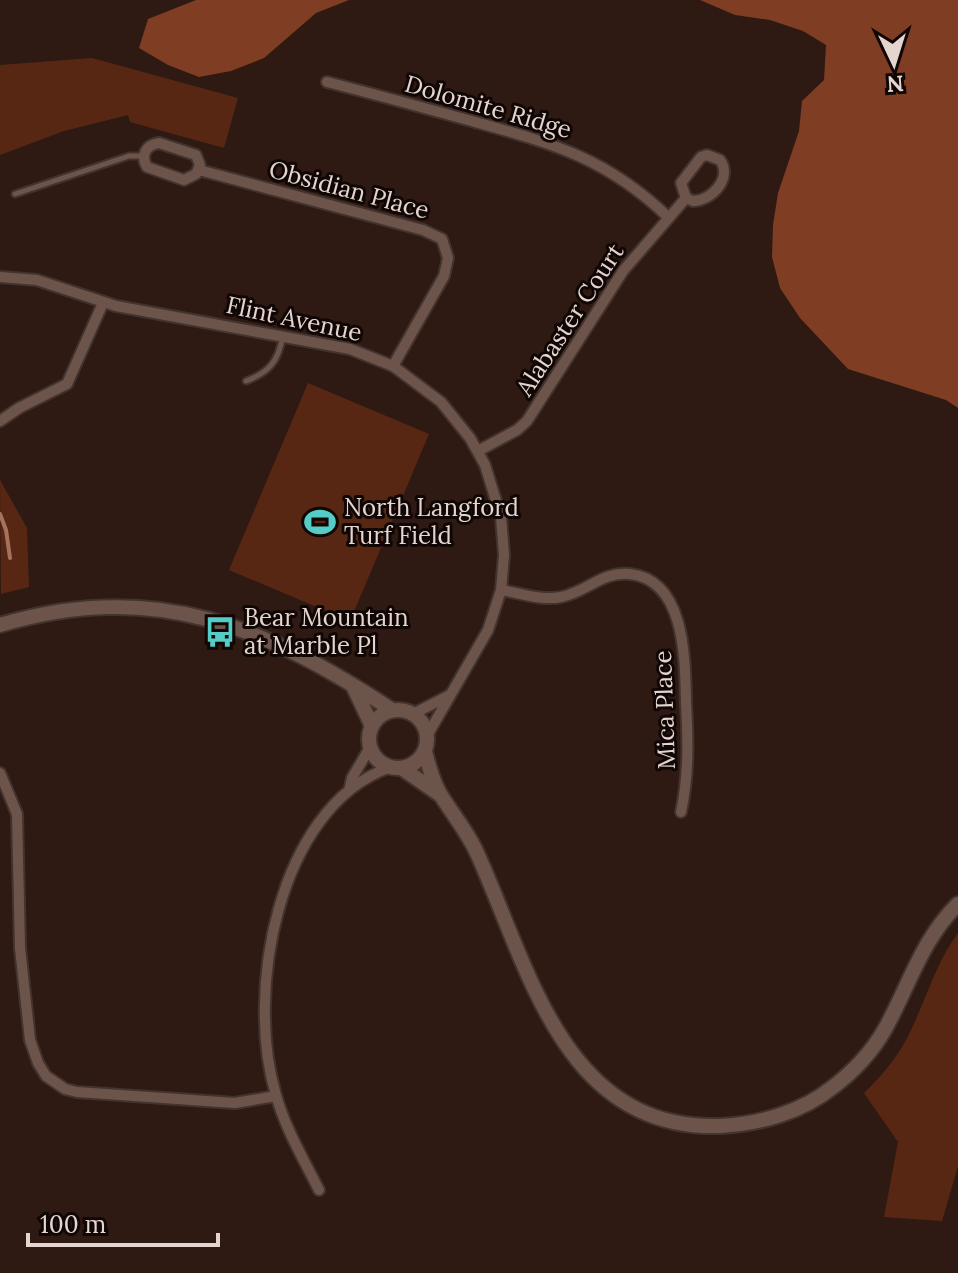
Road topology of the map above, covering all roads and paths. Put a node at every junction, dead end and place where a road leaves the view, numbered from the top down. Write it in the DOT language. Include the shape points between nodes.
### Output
graph roads {
  1 [pos="327,82"];
  2 [pos="144,157"];
  3 [pos="199,170"];
  4 [pos="15,194"];
  5 [pos="686,198"];
  6 [pos="668,217"];
  7 [pos="0,277"];
  8 [pos="103,303"];
  9 [pos="283,335"];
  10 [pos="393,366"];
  11 [pos="246,381"];
  12 [pos="0,421"];
  13 [pos="478,451"];
  14 [pos="501,590"];
  15 [pos="0,625"];
  16 [pos="354,688"];
  17 [pos="450,695"];
  18 [pos="392,710"];
  19 [pos="413,714"];
  20 [pos="372,726"];
  21 [pos="428,734"];
  22 [pos="369,749"];
  23 [pos="425,752"];
  24 [pos="388,768"];
  25 [pos="403,769"];
  26 [pos="0,773"];
  27 [pos="350,787"];
  28 [pos="440,794"];
  29 [pos="681,812"];
  30 [pos="958,904"];
  31 [pos="276,1096"];
  32 [pos="319,1190"];
  1 -- 6 [label="street, Dolomite Ridge" via="571,150 635,187"];
  2 -- 3 [label="street, Obsidian Place" via="152,171 184,180"];
  2 -- 3 [label="street, Obsidian Place" via="159,143 191,152 199,160"];
  2 -- 4 [label="lane" via="129,156"];
  3 -- 10 [label="street, Obsidian Place" via="442,239 448,258 444,276"];
  5 -- 5 [label="street, Alabaster Court" via="701,201 724,179 720,160 701,157 684,176 681,191"];
  5 -- 6 [label="street, Alabaster Court"];
  6 -- 13 [label="street, Alabaster Court" via="623,271 527,421"];
  7 -- 8 [label="street, Flint Avenue" via="37,280"];
  8 -- 9 [label="street, Flint Avenue"];
  8 -- 12 [label="street" via="67,384"];
  9 -- 10 [label="street, Flint Avenue" via="350,349"];
  9 -- 11 [label="lane" via="274,363"];
  10 -- 13 [label="street, Flint Avenue" via="441,402"];
  13 -- 14 [label="street, Flint Avenue" via="501,517"];
  14 -- 17 [label="street, Flint Avenue" via="477,653"];
  14 -- 29 [label="street, Mica Place" via="553,598 618,573 634,574 662,592 685,648 689,771"];
  15 -- 16 [label="street" via="93,607 186,614 274,641"];
  16 -- 18 [label="street"];
  16 -- 20 [label="street"];
  17 -- 19 [label="street"];
  17 -- 21 [label="street, Flint Avenue"];
  18 -- 19 [label="street"];
  18 -- 20 [label="street"];
  19 -- 21 [label="street"];
  20 -- 22 [label="street"];
  21 -- 23 [label="street"];
  22 -- 24 [label="street"];
  22 -- 27 [label="street"];
  23 -- 25 [label="street"];
  23 -- 28 [label="street"];
  24 -- 25 [label="street"];
  24 -- 27 [label="street"];
  25 -- 28 [label="street"];
  26 -- 31 [label="street" via="17,814 20,948 30,1040 46,1076 77,1092 235,1103"];
  27 -- 31 [label="street" via="304,849 271,935 264,1007"];
  28 -- 30 [label="street" via="471,840 549,1020 575,1059 616,1098 687,1124 761,1120 831,1090 877,1042 929,938"];
  31 -- 32 [label="street"];
}
